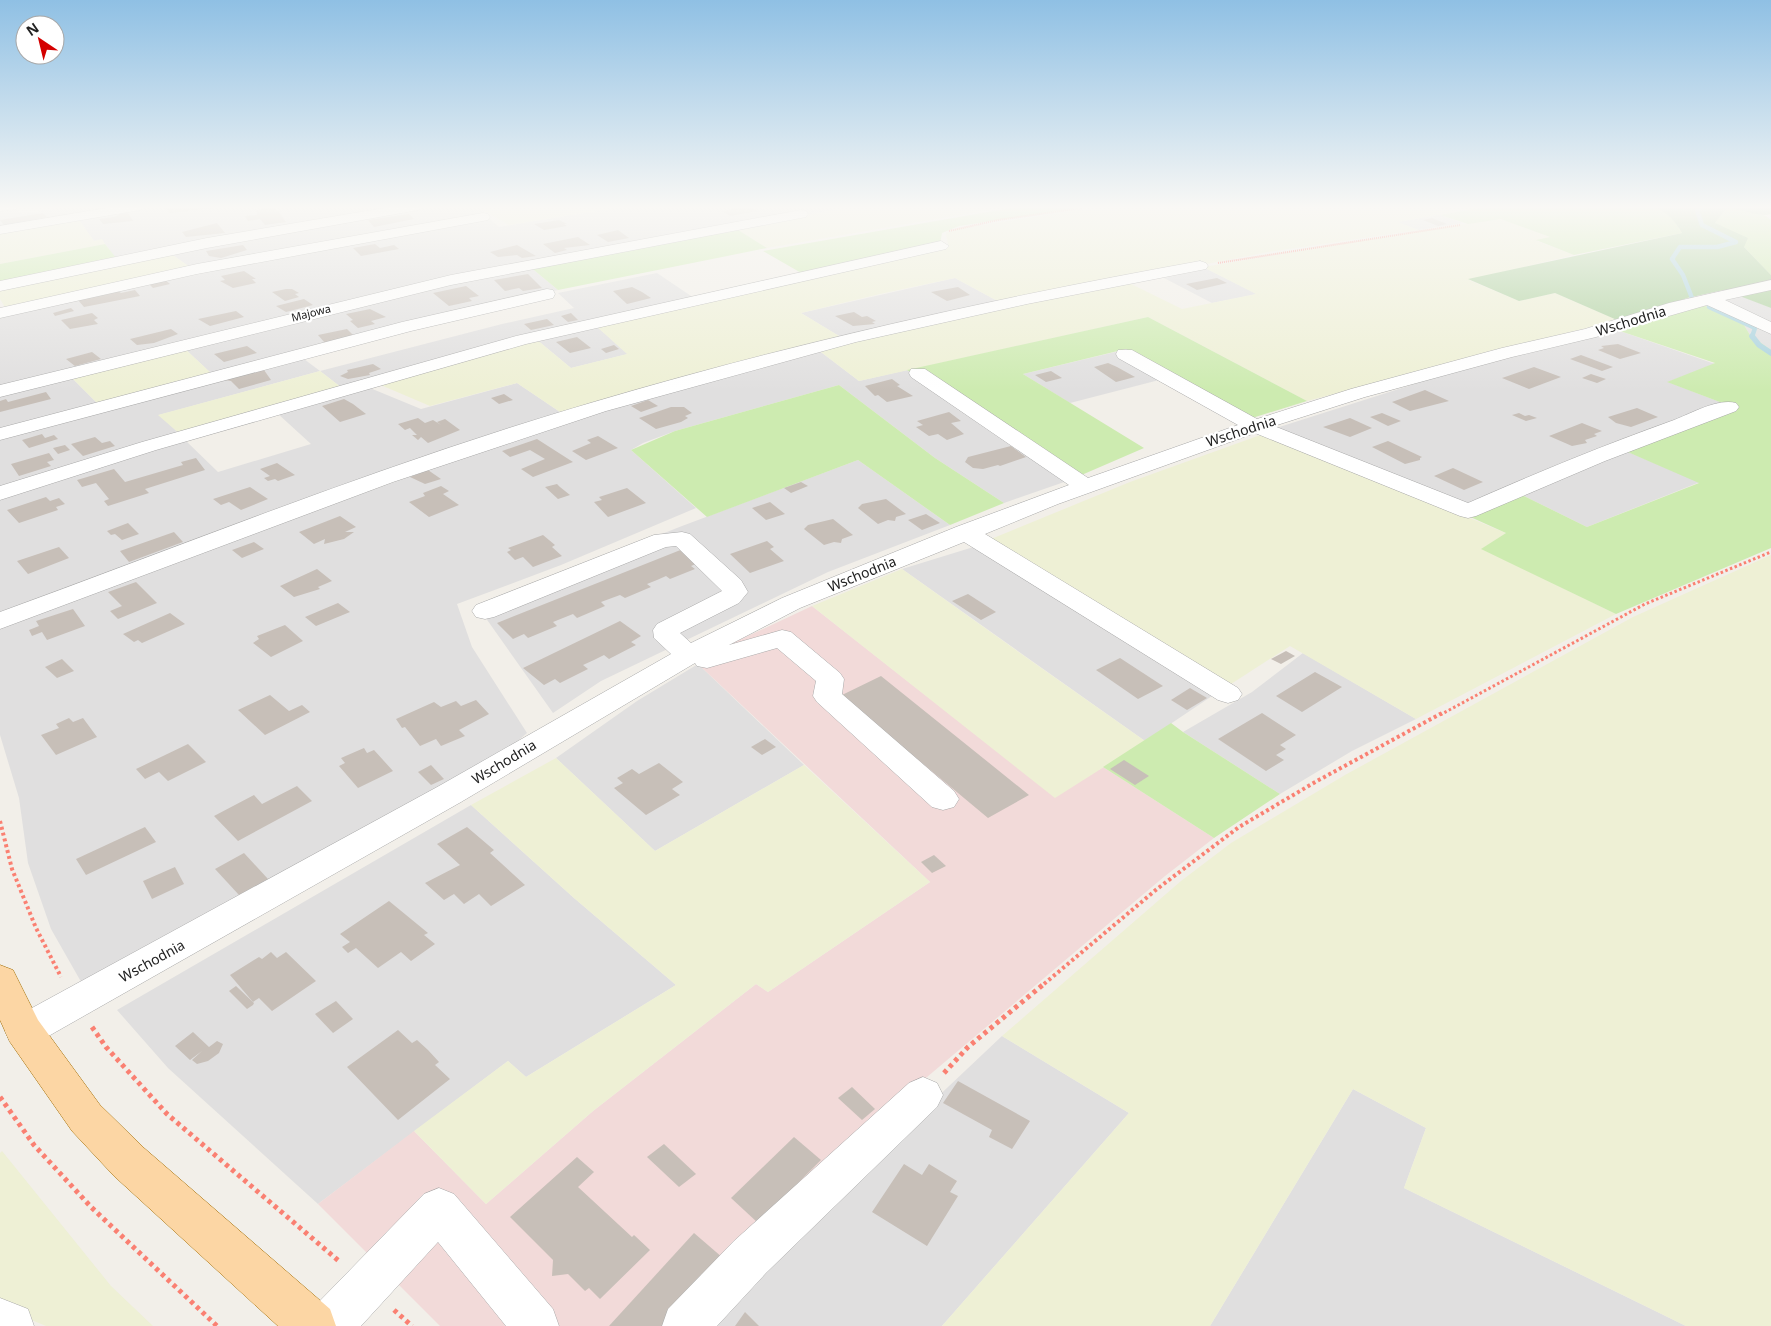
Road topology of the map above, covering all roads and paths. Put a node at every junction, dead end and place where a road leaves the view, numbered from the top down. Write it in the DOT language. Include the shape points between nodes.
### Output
graph roads {
  1 [pos="87,268"];
  2 [pos="202,268"];
  3 [pos="515,268"];
  4 [pos="843,268"];
  5 [pos="1191,268"];
  6 [pos="1771,284"];
  7 [pos="0,286"];
  8 [pos="547,294"];
  9 [pos="1709,298"];
  10 [pos="0,313"];
  11 [pos="1771,329"];
  12 [pos="1125,354"];
  13 [pos="918,373"];
  14 [pos="0,391"];
  15 [pos="208,392"];
  16 [pos="1730,408"];
  17 [pos="1255,426"];
  18 [pos="0,434"];
  19 [pos="0,440"];
  20 [pos="1085,486"];
  21 [pos="0,493"];
  22 [pos="964,532"];
  23 [pos="1771,552"];
  24 [pos="485,611"];
  25 [pos="0,621"];
  26 [pos="690,655"];
  27 [pos="622,693"];
  28 [pos="1228,694"];
  29 [pos="942,799"];
  30 [pos="0,821"];
  31 [pos="76,1004"];
  32 [pos="10,1013"];
  33 [pos="923,1095"];
  34 [pos="0,1097"];
  35 [pos="368,1286"];
  36 [pos="0,1321"];
  37 [pos="11,1326"];
  38 [pos="217,1326"];
  39 [pos="313,1326"];
  40 [pos="329,1326"];
  41 [pos="412,1326"];
  42 [pos="536,1326"];
  43 [pos="685,1326"];
  1 -- 7 [label="street"];
  2 -- 10 [label="street"];
  3 -- 14 [label="street, Majowa" via="451,280"];
  4 -- 21 [label="street" via="522,340 167,441"];
  5 -- 25 [label="street" via="1004,305 811,349 680,384 421,464"];
  6 -- 9 [label="street, Wschodnia"];
  8 -- 18 [label="street" via="446,316"];
  9 -- 11 [label="street"];
  9 -- 17 [label="street, Wschodnia" via="1590,333 1358,393"];
  12 -- 17 [label="street"];
  13 -- 20 [label="street"];
  15 -- 19 [label="street" via="198,385"];
  16 -- 17 [label="street" via="1567,467 1468,511"];
  17 -- 20 [label="street, Wschodnia"];
  20 -- 22 [label="street, Wschodnia"];
  22 -- 26 [label="street, Wschodnia" via="791,603"];
  22 -- 28 [label="street"];
  23 -- 33 [label="path" via="1645,604 1325,776 1239,827 1157,890 968,1048"];
  24 -- 26 [label="street" via="662,540 682,539 732,584 735,592 730,598 666,630 667,638"];
  26 -- 27 [label="street, Wschodnia"];
  27 -- 29 [label="street" via="705,660 782,638 830,680 827,696"];
  27 -- 31 [label="street, Wschodnia" via="450,794"];
  30 -- 31 [label="path" via="12,869 36,928"];
  31 -- 32 [label="street, Wschodnia"];
  31 -- 35 [label="path" via="106,1047 167,1114"];
  32 -- 39 [label="main road" via="86,1118 129,1162"];
  33 -- 43 [label="street" via="750,1257"];
  34 -- 38 [label="path" via="34,1145 91,1207"];
  35 -- 40 [label="street"];
  35 -- 41 [label="path"];
  35 -- 42 [label="street" via="439,1209"];
  36 -- 37 [label="street"];
}
